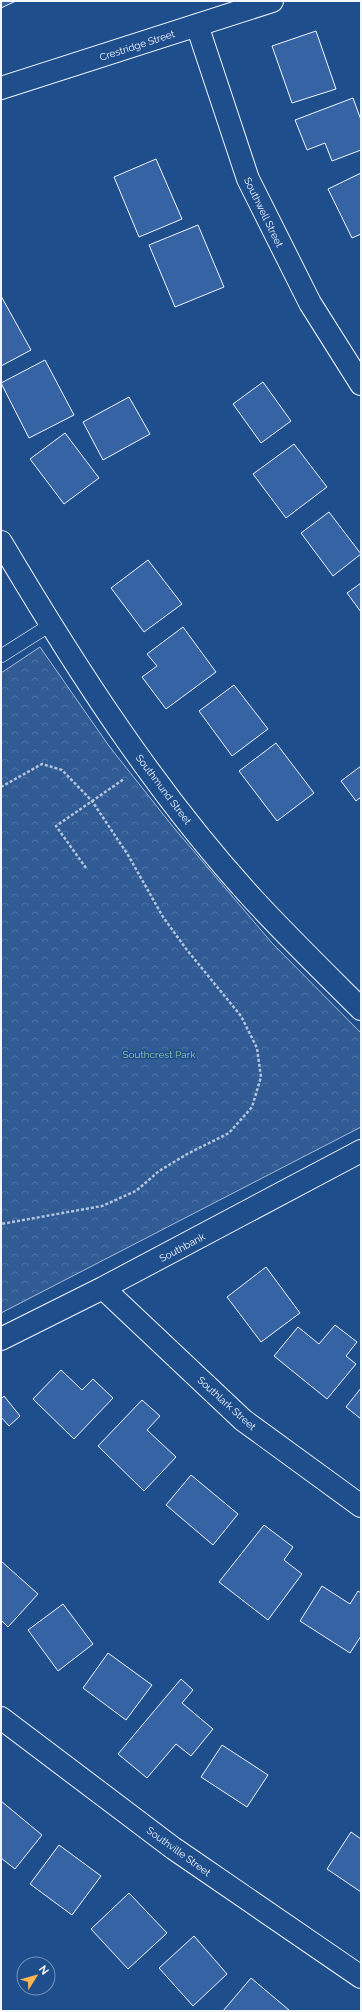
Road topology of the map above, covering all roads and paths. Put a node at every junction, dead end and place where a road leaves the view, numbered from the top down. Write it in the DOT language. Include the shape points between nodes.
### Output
graph roads {
  1 [pos="272,1"];
  2 [pos="197,26"];
  3 [pos="1,88"];
  4 [pos="361,384"];
  5 [pos="1,542"];
  6 [pos="50,625"];
  7 [pos="1,656"];
  8 [pos="144,765"];
  9 [pos="1,787"];
  10 [pos="92,801"];
  11 [pos="86,868"];
  12 [pos="361,1009"];
  13 [pos="361,1151"];
  14 [pos="1,1224"];
  15 [pos="103,1288"];
  16 [pos="1,1339"];
  17 [pos="361,1506"];
  18 [pos="1,1718"];
  19 [pos="361,1977"];
  1 -- 2 [label="street, Crestridge Street"];
  2 -- 3 [label="street, Crestridge Street"];
  2 -- 4 [label="street, Southwell Street" via="248,179 310,303"];
  5 -- 6 [label="street, Southmund Street"];
  6 -- 7 [label="lane"];
  6 -- 8 [label="street, Southmund Street"];
  8 -- 10 [label="path"];
  8 -- 12 [label="street, Southmund Street" via="253,899"];
  9 -- 10 [label="path" via="42,764 62,770"];
  10 -- 11 [label="path" via="56,826"];
  10 -- 14 [label="path" via="163,917 241,1016 257,1048 261,1077 252,1107 229,1133 159,1171 136,1191 102,1206"];
  13 -- 15 [label="street, Southbank"];
  15 -- 16 [label="street, Southbank"];
  15 -- 17 [label="street, Southlark Street" via="243,1420"];
  18 -- 19 [label="street, Southville Street" via="173,1848"];
}
